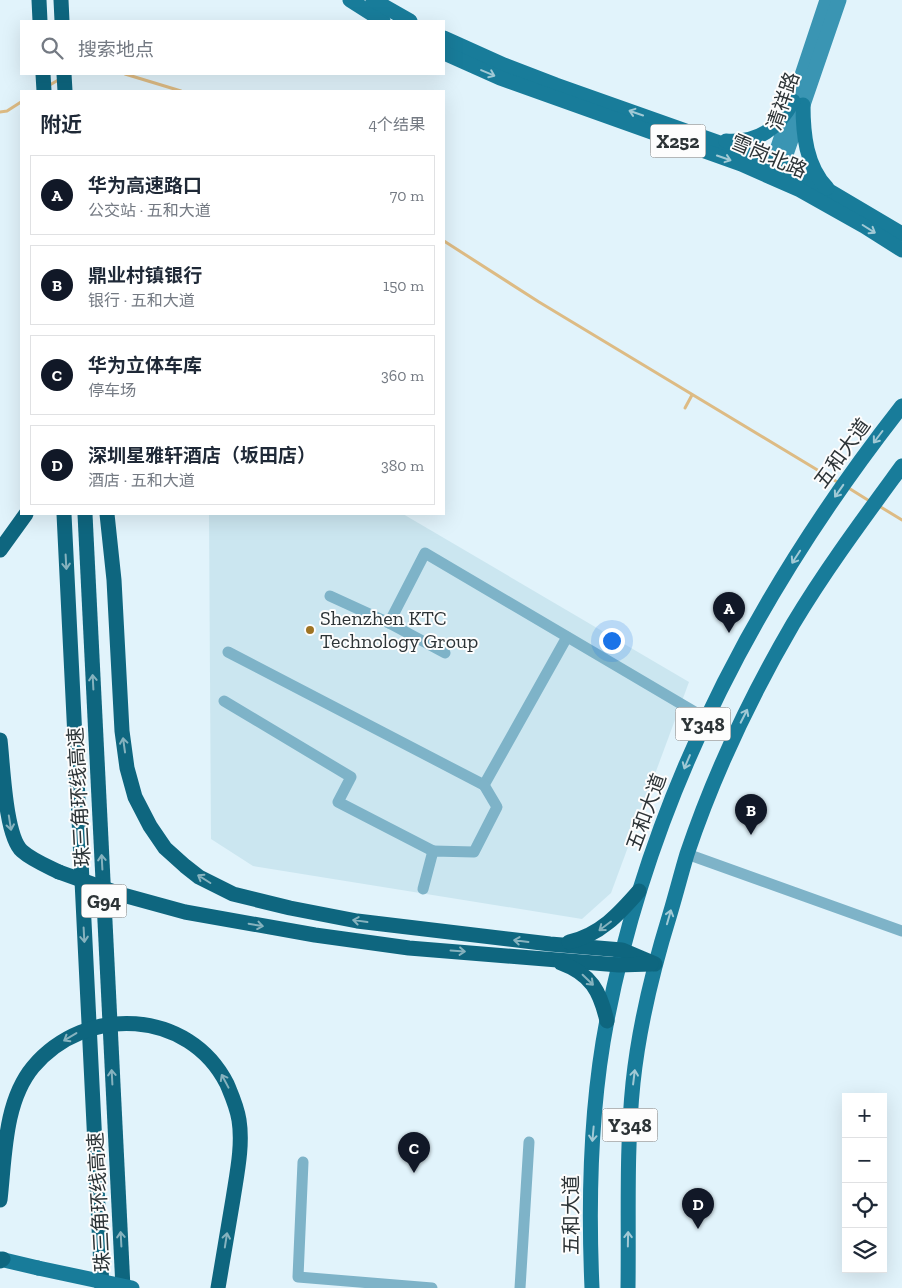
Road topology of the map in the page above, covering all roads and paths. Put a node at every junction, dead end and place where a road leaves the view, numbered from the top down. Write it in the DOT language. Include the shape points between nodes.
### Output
graph roads {
  1 [pos="39,0"];
  2 [pos="61,0"];
  3 [pos="350,0"];
  4 [pos="373,0"];
  5 [pos="828,0"];
  6 [pos="839,0"];
  7 [pos="40,20"];
  8 [pos="62,20"];
  9 [pos="381,20"];
  10 [pos="408,20"];
  11 [pos="445,38"];
  12 [pos="445,53"];
  13 [pos="43,75"];
  14 [pos="64,75"];
  15 [pos="44,90"];
  16 [pos="65,90"];
  17 [pos="798,103"];
  18 [pos="714,140"];
  19 [pos="776,168"];
  20 [pos="832,192"];
  21 [pos="902,234"];
  22 [pos="902,250"];
  23 [pos="902,406"];
  24 [pos="902,466"];
  25 [pos="25,515"];
  26 [pos="64,515"];
  27 [pos="85,515"];
  28 [pos="107,515"];
  29 [pos="0,550"];
  30 [pos="330,596"];
  31 [pos="389,624"];
  32 [pos="567,637"];
  33 [pos="228,652"];
  34 [pos="445,654"];
  35 [pos="224,701"];
  36 [pos="705,718"];
  37 [pos="0,740"];
  38 [pos="484,784"];
  39 [pos="433,850"];
  40 [pos="687,854"];
  41 [pos="423,889"];
  42 [pos="639,891"];
  43 [pos="382,924"];
  44 [pos="902,931"];
  45 [pos="379,944"];
  46 [pos="622,950"];
  47 [pos="549,951"];
  48 [pos="655,964"];
  49 [pos="620,965"];
  50 [pos="607,1021"];
  51 [pos="529,1142"];
  52 [pos="303,1162"];
  53 [pos="0,1200"];
  54 [pos="1,1260"];
  55 [pos="102,1288"];
  56 [pos="123,1288"];
  57 [pos="132,1288"];
  58 [pos="218,1288"];
  59 [pos="432,1288"];
  60 [pos="520,1288"];
  61 [pos="592,1288"];
  62 [pos="628,1288"];
  1 -- 7 [label="highway"];
  2 -- 8 [label="highway"];
  3 -- 9 [label="main road"];
  4 -- 10 [label="main road"];
  5 -- 17 [label="street, 清祥路"];
  6 -- 17 [label="street, 清祥路"];
  18 -- 11 [label="main road, 雪岗北路 / X252, one-way" via="530,75"];
  12 -- 19 [label="main road, 雪岗北路 / X252, one-way" via="500,78 742,164"];
  13 -- 15 [label="highway"];
  14 -- 16 [label="highway"];
  17 -- 18 [label="main road" via="766,133 735,141"];
  17 -- 19 [label="street, 清祥路"];
  17 -- 20 [label="main road" via="808,154 821,181"];
  18 -- 19 [label="main road, 雪岗北路 / X252"];
  19 -- 20 [label="main road, 雪岗北路 / X252"];
  19 -- 22 [label="main road, 雪岗北路 / X252, one-way" via="831,207"];
  20 -- 21 [label="main road, 雪岗北路 / X252"];
  23 -- 36 [label="main road, 五和大道 / Y348, one-way" via="822,515 759,617"];
  40 -- 24 [label="main road, Y348, one-way" via="736,732 768,669 822,578"];
  25 -- 29 [label="highway"];
  26 -- 55 [label="highway, 珠三角环线高速 / G94, one-way"];
  56 -- 27 [label="highway, 珠三角环线高速 / G94, one-way"];
  43 -- 28 [label="highway, one-way" via="233,894 185,866 165,848 150,826 135,797 123,740"];
  30 -- 31 [label="street"];
  31 -- 32 [label="street" via="425,553"];
  31 -- 34 [label="street"];
  32 -- 36 [label="street"];
  32 -- 38 [label="street"];
  33 -- 38 [label="street"];
  35 -- 39 [label="street" via="351,777 338,802"];
  36 -- 42 [label="main road, 五和大道 / Y348, one-way"];
  37 -- 45 [label="highway, one-way, bridge" via="10,822 16,844 22,852 59,872 123,895 185,912"];
  38 -- 39 [label="street" via="497,807 474,852"];
  39 -- 41 [label="street"];
  40 -- 44 [label="street"];
  48 -- 40 [label="main road, Y348, one-way"];
  42 -- 46 [label="main road, 五和大道 / Y348"];
  42 -- 47 [label="highway, one-way" via="598,931"];
  43 -- 45 [label="highway"];
  47 -- 43 [label="highway, one-way"];
  45 -- 47 [label="highway, one-way" via="409,948"];
  46 -- 47 [label="highway"];
  46 -- 48 [label="highway"];
  46 -- 49 [label="main road, 五和大道 / Y348"];
  47 -- 49 [label="highway"];
  47 -- 50 [label="highway, one-way" via="586,976 596,988"];
  48 -- 49 [label="highway"];
  62 -- 48 [label="main road, Y348, one-way" via="629,1130 639,1037"];
  49 -- 50 [label="main road, 五和大道 / Y348"];
  50 -- 61 [label="main road, 五和大道 / Y348, one-way" via="598,1084 590,1187"];
  51 -- 60 [label="street"];
  52 -- 59 [label="street" via="298,1277"];
  58 -- 53 [label="highway, one-way, bridge" via="238,1166 239,1120 234,1098 222,1076 193,1044 175,1034 128,1022 99,1025 77,1032 51,1048 29,1073 12,1110"];
  54 -- 57 [label="main road, bridge"];
}
